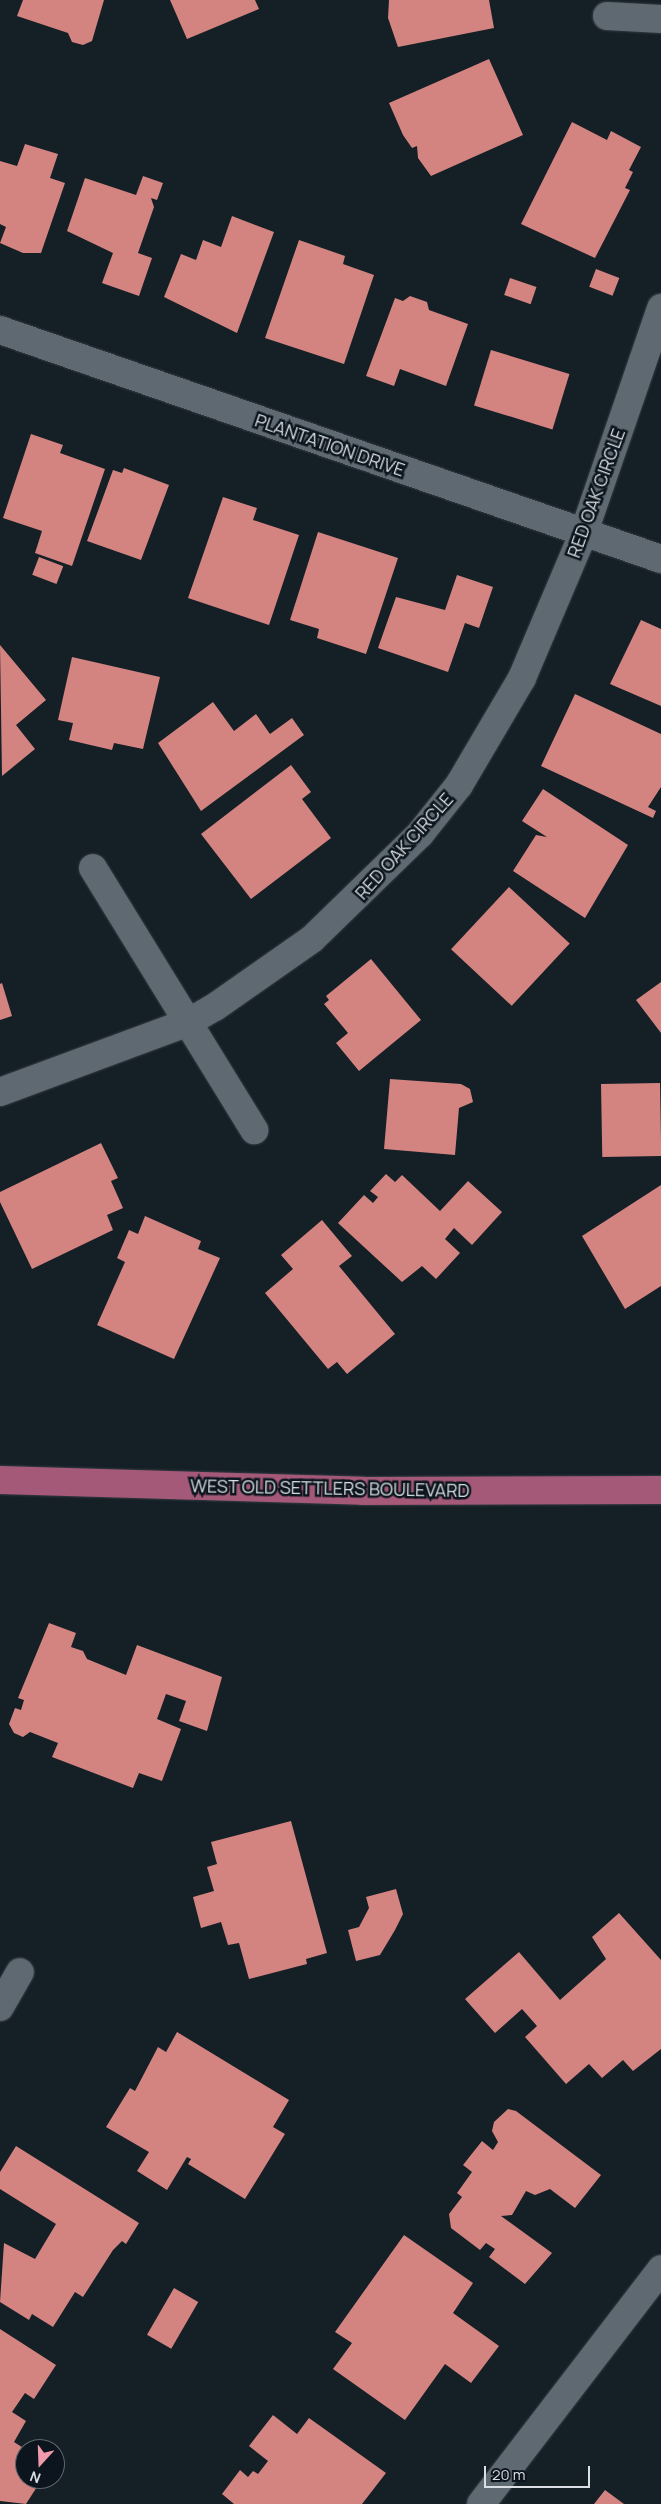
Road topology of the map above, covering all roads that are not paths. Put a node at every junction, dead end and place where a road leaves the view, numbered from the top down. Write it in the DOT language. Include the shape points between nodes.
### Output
graph roads {
  1 [pos="607,16"];
  2 [pos="661,19"];
  3 [pos="661,308"];
  4 [pos="0,330"];
  5 [pos="584,532"];
  6 [pos="661,559"];
  7 [pos="93,868"];
  8 [pos="187,1022"];
  9 [pos="0,1092"];
  10 [pos="254,1130"];
  11 [pos="0,1480"];
  12 [pos="661,1490"];
  13 [pos="20,1972"];
  14 [pos="0,2007"];
  15 [pos="661,2269"];
  16 [pos="481,2504"];
  1 -- 2 [label="street"];
  3 -- 5 [label="street, RED OAK CIRCLE"];
  4 -- 5 [label="street, PLANTATION DRIVE"];
  5 -- 6 [label="street, PLANTATION DRIVE"];
  5 -- 8 [label="street, RED OAK CIRCLE" via="518,686 459,785 420,834 312,938 265,976"];
  7 -- 8 [label="street"];
  8 -- 9 [label="street, RED OAK CIRCLE"];
  8 -- 10 [label="street"];
  11 -- 12 [label="main road, WEST OLD SETTLERS BOULEVARD" via="363,1491"];
  13 -- 14 [label="street"];
  15 -- 16 [label="street"];
}
